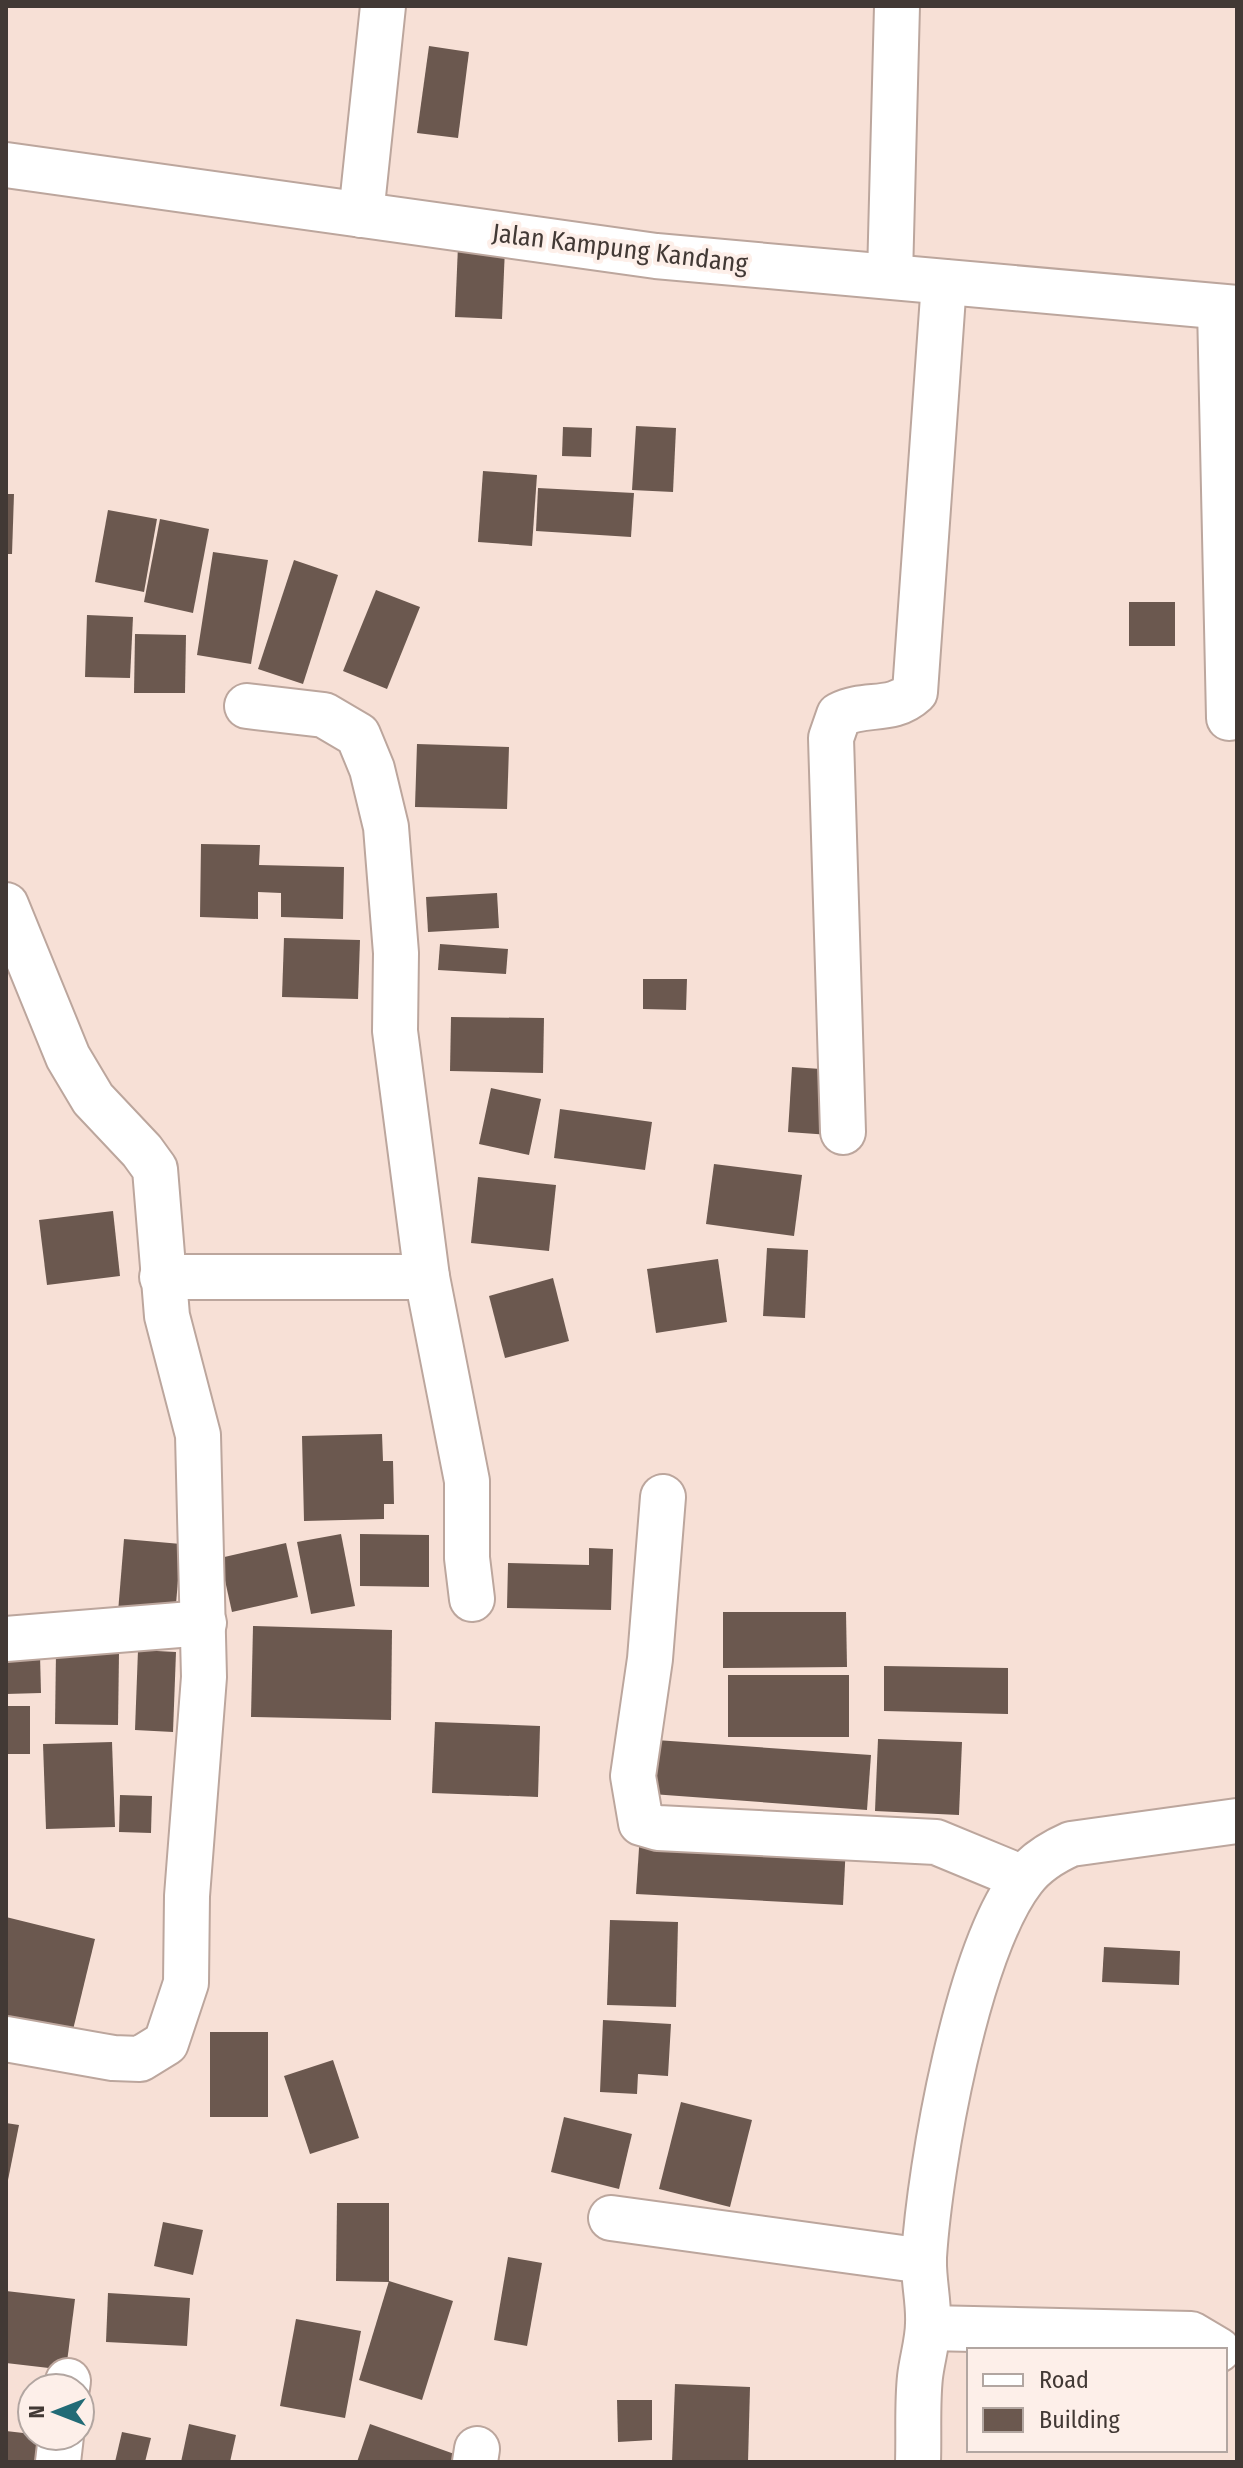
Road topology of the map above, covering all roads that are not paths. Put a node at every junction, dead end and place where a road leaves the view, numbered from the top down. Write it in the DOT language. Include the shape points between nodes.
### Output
graph roads {
  1 [pos="383,6"];
  2 [pos="897,6"];
  3 [pos="6,165"];
  4 [pos="361,215"];
  5 [pos="890,276"];
  6 [pos="944,282"];
  7 [pos="1228,308"];
  8 [pos="247,706"];
  9 [pos="1229,718"];
  10 [pos="6,905"];
  11 [pos="843,1132"];
  12 [pos="162,1277"];
  13 [pos="427,1277"];
  14 [pos="663,1497"];
  15 [pos="472,1599"];
  16 [pos="204,1623"];
  17 [pos="6,1639"];
  18 [pos="1237,1821"];
  19 [pos="1023,1878"];
  20 [pos="6,2039"];
  21 [pos="611,2218"];
  22 [pos="924,2261"];
  23 [pos="928,2328"];
  24 [pos="1215,2348"];
  25 [pos="1227,2358"];
  26 [pos="1237,2380"];
  27 [pos="918,2462"];
  1 -- 4 [label="street"];
  2 -- 5 [label="street"];
  3 -- 4 [label="street, Jalan Kampung Kandang"];
  4 -- 5 [label="street, Jalan Kampung Kandang" via="656,256"];
  5 -- 6 [label="street, Jalan Kampung Kandang"];
  6 -- 7 [label="street, Jalan Kampung Kandang"];
  6 -- 11 [label="street" via="915,692 901,704 839,715 831,738"];
  7 -- 9 [label="street"];
  8 -- 13 [label="street" via="324,715 358,735 372,769 386,827 396,953 395,1031"];
  10 -- 12 [label="street" via="68,1057 93,1099 155,1169"];
  12 -- 13 [label="street"];
  12 -- 16 [label="street" via="198,1435"];
  13 -- 15 [label="street" via="467,1481"];
  14 -- 19 [label="street" via="650,1659 633,1776 641,1823 936,1842"];
  16 -- 17 [label="street"];
  16 -- 20 [label="street" via="186,1983 166,2043 140,2059"];
  18 -- 19 [label="street" via="1071,1844 1051,1853"];
  19 -- 22 [label="street" via="985,1954 961,2038"];
  21 -- 22 [label="street"];
  22 -- 23 [label="street"];
  23 -- 24 [label="street" via="1191,2334"];
  23 -- 27 [label="street" via="920,2377"];
  25 -- 26 [label="street"];
}
